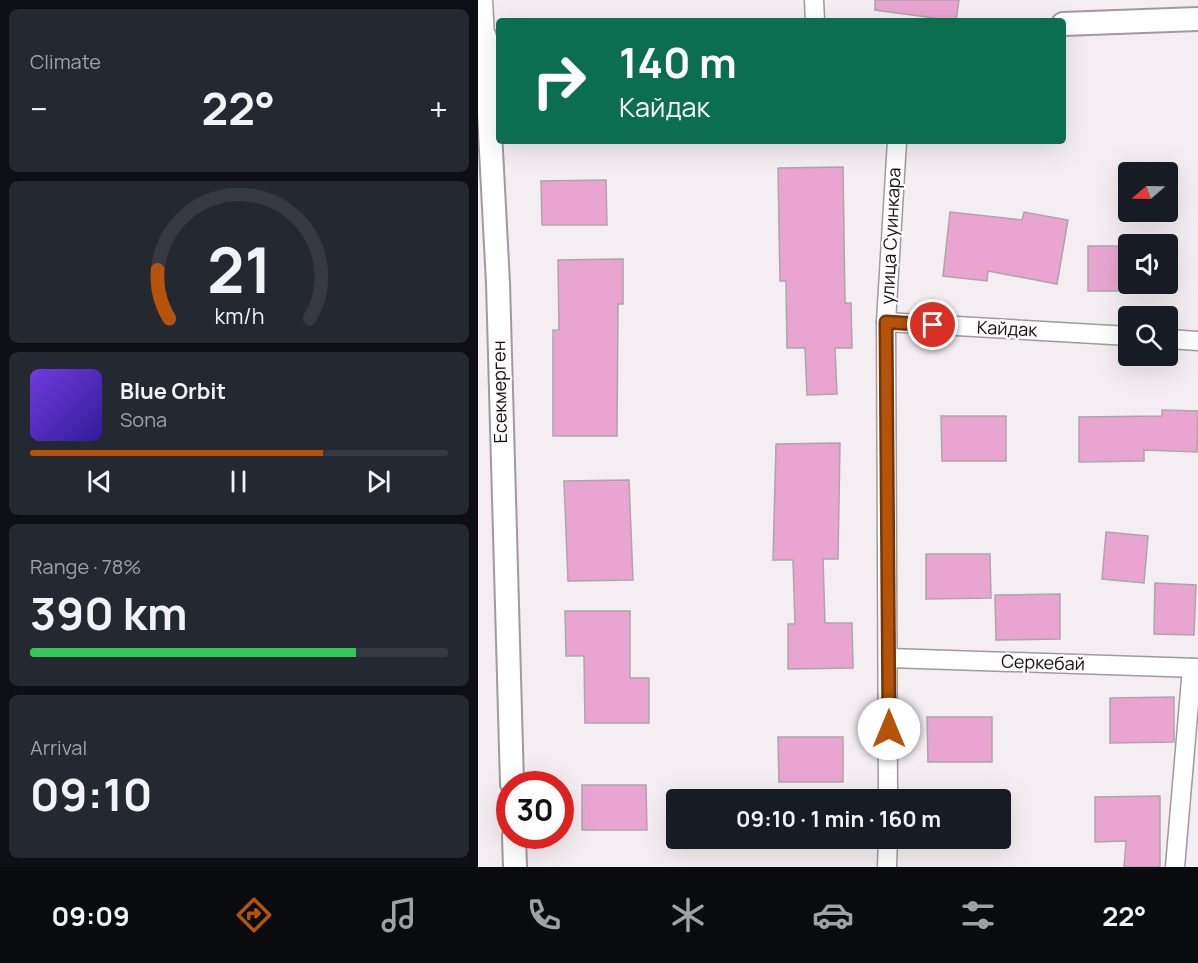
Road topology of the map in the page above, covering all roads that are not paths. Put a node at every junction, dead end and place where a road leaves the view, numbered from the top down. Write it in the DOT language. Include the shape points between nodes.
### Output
graph roads {
  1 [pos="483,0"];
  2 [pos="814,0"];
  3 [pos="814,18"];
  4 [pos="1198,19"];
  5 [pos="1066,24"];
  6 [pos="487,37"];
  7 [pos="897,144"];
  8 [pos="886,322"];
  9 [pos="1118,335"];
  10 [pos="1178,340"];
  11 [pos="1198,341"];
  12 [pos="889,658"];
  13 [pos="1195,668"];
  14 [pos="512,771"];
  15 [pos="888,789"];
  16 [pos="514,849"];
  17 [pos="888,849"];
  18 [pos="515,867"];
  19 [pos="887,867"];
  20 [pos="1175,867"];
  1 -- 6 [label="street, Eсекмерген"];
  2 -- 3 [label="street"];
  4 -- 5 [label="street"];
  6 -- 14 [label="street, Eсекмерген"];
  7 -- 8 [label="street, улица Суинкара"];
  8 -- 9 [label="street, Кайдак"];
  8 -- 12 [label="street, улица Суинкара"];
  10 -- 11 [label="street"];
  12 -- 13 [label="street, Серкебай"];
  12 -- 15 [label="street, улица Суинкара"];
  13 -- 20 [label="street"];
  16 -- 18 [label="street"];
  17 -- 19 [label="street"];
}
